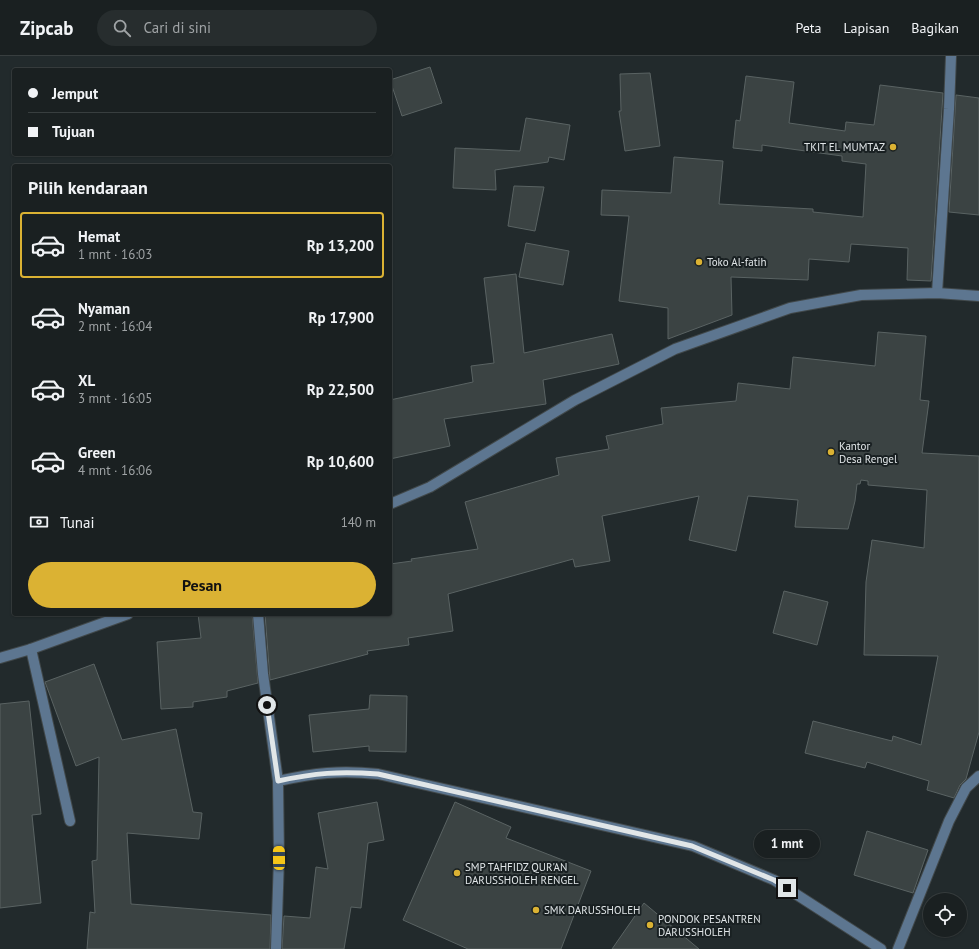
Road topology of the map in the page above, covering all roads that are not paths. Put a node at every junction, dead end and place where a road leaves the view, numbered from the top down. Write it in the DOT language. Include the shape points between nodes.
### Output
graph roads {
  1 [pos="951,56"];
  2 [pos="936,293"];
  3 [pos="979,296"];
  4 [pos="392,503"];
  5 [pos="122,616"];
  6 [pos="258,616"];
  7 [pos="31,649"];
  8 [pos="0,658"];
  9 [pos="979,776"];
  10 [pos="278,781"];
  11 [pos="70,821"];
  12 [pos="276,949"];
  13 [pos="881,949"];
  14 [pos="898,949"];
  1 -- 2 [label="street"];
  2 -- 3 [label="street"];
  2 -- 4 [label="street" via="861,295 790,308 675,349 575,400 430,487"];
  5 -- 7 [label="street"];
  6 -- 10 [label="street" via="263,674"];
  7 -- 8 [label="street"];
  7 -- 11 [label="street"];
  9 -- 14 [label="street" via="966,788 949,821"];
  10 -- 12 [label="street"];
  10 -- 13 [label="street" via="318,773 349,771 378,774 692,846 774,880"];
}
